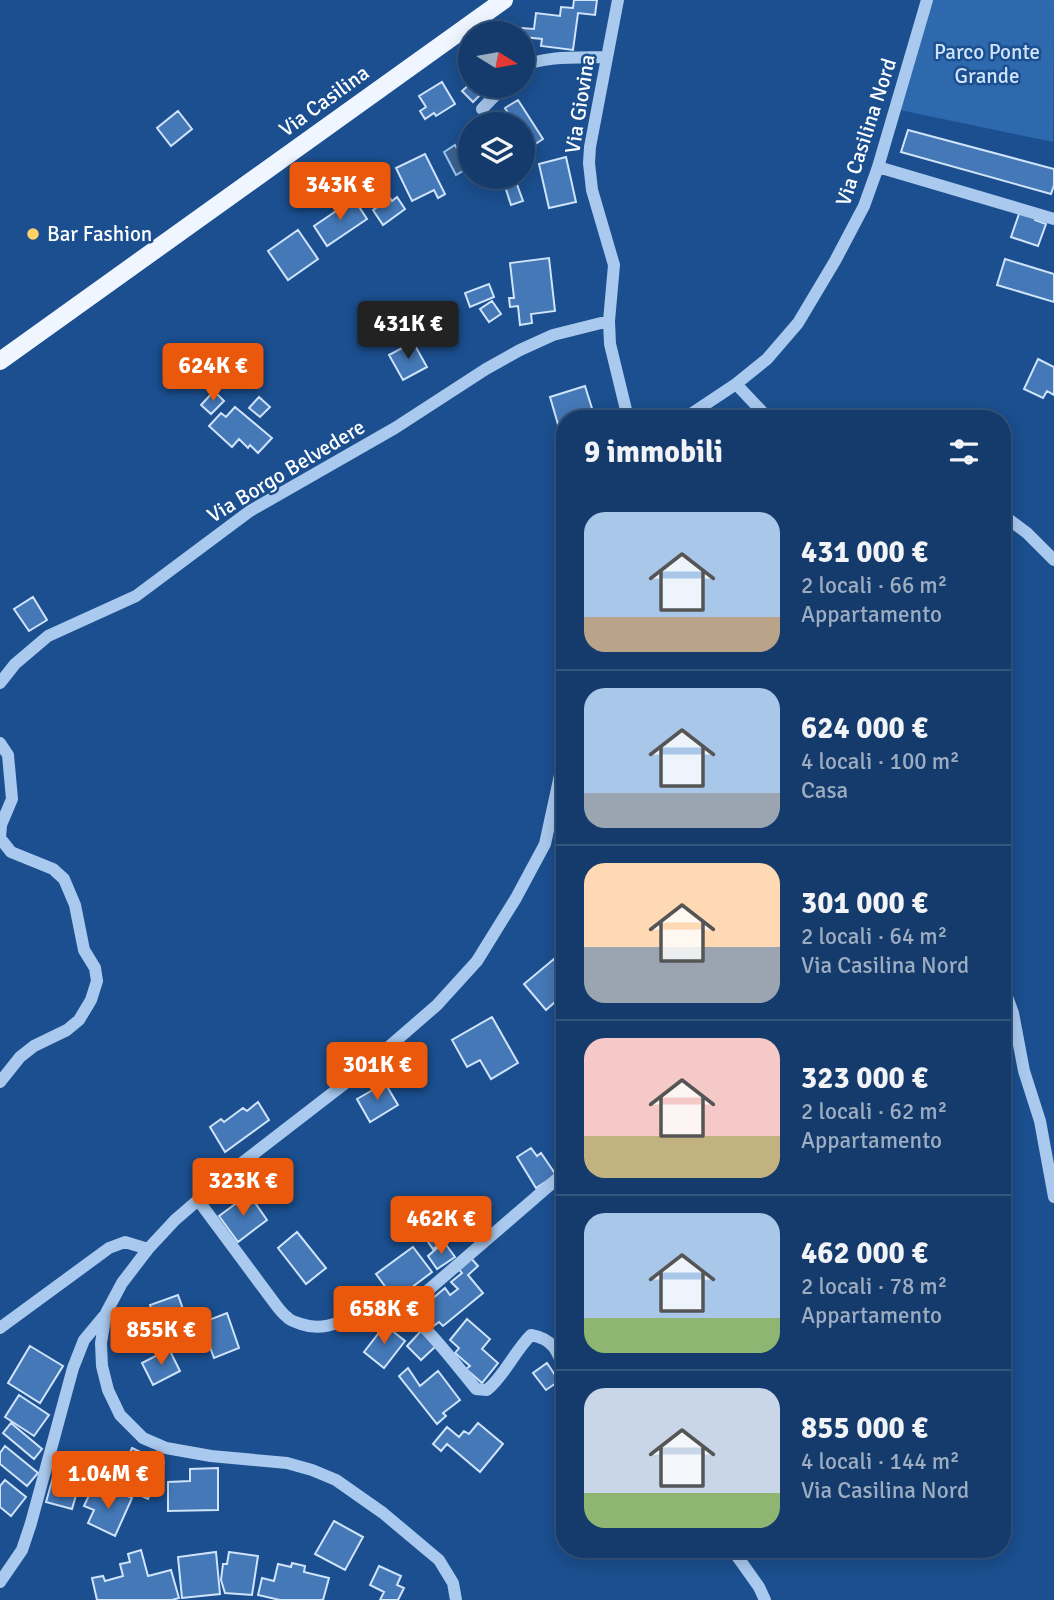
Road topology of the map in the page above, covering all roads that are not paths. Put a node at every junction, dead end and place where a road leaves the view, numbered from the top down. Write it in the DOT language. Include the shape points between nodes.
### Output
graph roads {
  1 [pos="504,0"];
  2 [pos="618,0"];
  3 [pos="928,0"];
  4 [pos="607,57"];
  5 [pos="536,61"];
  6 [pos="493,98"];
  7 [pos="482,109"];
  8 [pos="878,167"];
  9 [pos="1054,219"];
  10 [pos="609,321"];
  11 [pos="0,361"];
  12 [pos="736,384"];
  13 [pos="626,410"];
  14 [pos="696,410"];
  15 [pos="760,410"];
  16 [pos="1011,521"];
  17 [pos="1054,560"];
  18 [pos="0,683"];
  19 [pos="0,743"];
  20 [pos="556,793"];
  21 [pos="1011,1008"];
  22 [pos="0,1082"];
  23 [pos="556,1180"];
  24 [pos="1054,1197"];
  25 [pos="198,1200"];
  26 [pos="148,1249"];
  27 [pos="404,1311"];
  28 [pos="106,1313"];
  29 [pos="0,1328"];
  30 [pos="556,1351"];
  31 [pos="738,1558"];
  32 [pos="0,1582"];
  33 [pos="456,1600"];
  34 [pos="765,1600"];
  1 -- 11 [label="main road, Via Casilina"];
  2 -- 4 [label="street, Via Giovina"];
  3 -- 8 [label="street, Via Casilina Nord"];
  4 -- 5 [label="street"];
  4 -- 10 [label="street, Via Giovina" via="589,163 592,190 614,265"];
  6 -- 7 [label="street"];
  8 -- 9 [label="street"];
  8 -- 12 [label="street, Via Casilina Nord" via="864,206 798,323 767,359"];
  10 -- 13 [label="street, Via Giovina" via="611,351"];
  10 -- 18 [label="street, Via Borgo Belvedere" via="553,335 486,369 250,511 136,596 48,636"];
  12 -- 14 [label="street, Via Casilina Nord"];
  12 -- 15 [label="street"];
  16 -- 17 [label="street"];
  19 -- 22 [label="street" via="8,755 12,799 0,838 11,852 53,869 64,879 97,981 79,1020 34,1046"];
  20 -- 25 [label="street" via="545,844 477,961 437,1005 361,1071"];
  21 -- 24 [label="street"];
  23 -- 27 [label="street"];
  25 -- 26 [label="street"];
  25 -- 27 [label="street" via="288,1319 319,1327 374,1309"];
  26 -- 28 [label="street"];
  26 -- 29 [label="street" via="125,1242 109,1248"];
  27 -- 30 [label="street" via="421,1324 476,1389 487,1390 496,1382 531,1335 551,1342"];
  28 -- 32 [label="street" via="85,1340 72,1368 22,1550"];
  28 -- 33 [label="street" via="101,1343 108,1390 120,1415 144,1438 166,1448 211,1456 287,1463 336,1480 439,1560 453,1583"];
  31 -- 34 [label="street"];
}
